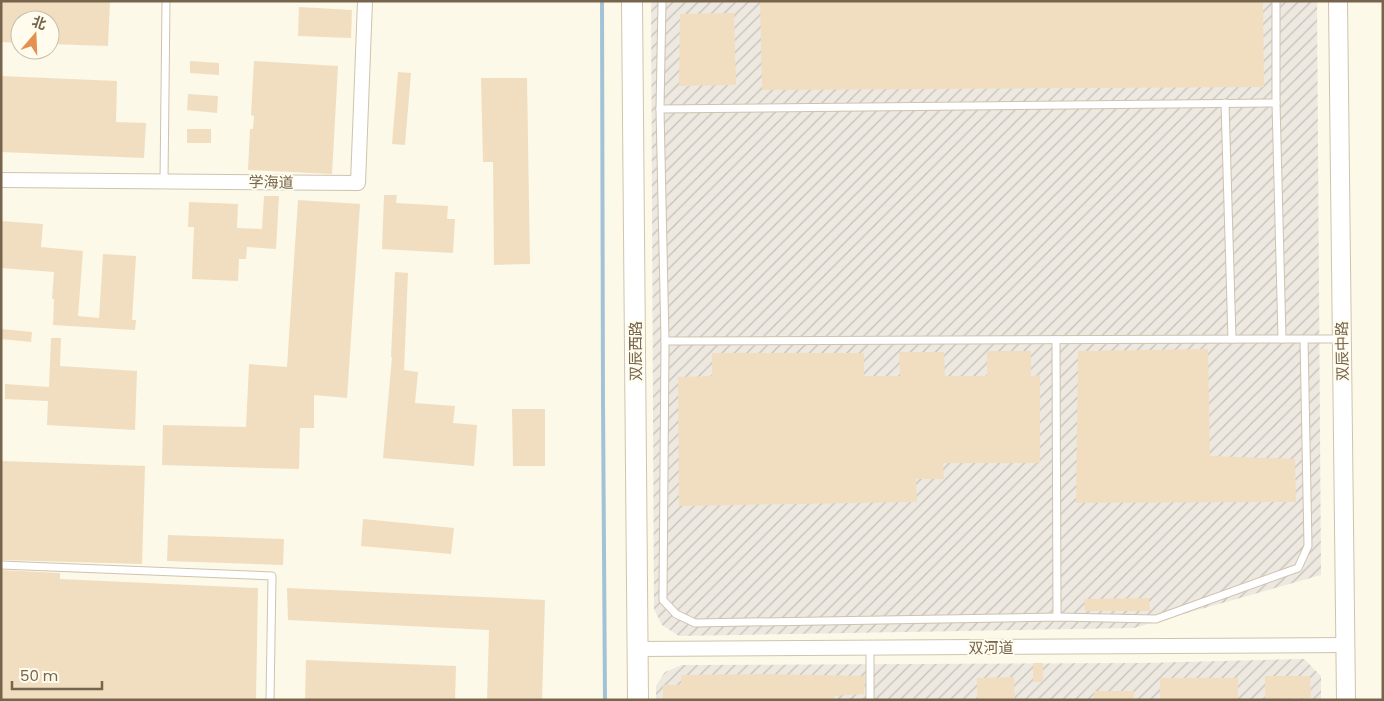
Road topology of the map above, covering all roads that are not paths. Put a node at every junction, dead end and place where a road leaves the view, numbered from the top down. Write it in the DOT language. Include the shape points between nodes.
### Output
graph roads {
  1 [pos="166,1"];
  2 [pos="364,1"];
  3 [pos="632,1"];
  4 [pos="662,1"];
  5 [pos="1276,1"];
  6 [pos="1338,1"];
  7 [pos="1276,103"];
  8 [pos="1225,104"];
  9 [pos="660,109"];
  10 [pos="1,180"];
  11 [pos="164,181"];
  12 [pos="1232,339"];
  13 [pos="1282,339"];
  14 [pos="1304,339"];
  15 [pos="1342,339"];
  16 [pos="1056,340"];
  17 [pos="665,341"];
  18 [pos="1,565"];
  19 [pos="1057,617"];
  20 [pos="1345,644"];
  21 [pos="870,648"];
  22 [pos="638,649"];
  23 [pos="270,700"];
  24 [pos="638,700"];
  25 [pos="870,700"];
  26 [pos="1346,700"];
  1 -- 11 [label="lane"];
  2 -- 11 [label="street, 学海道" via="358,183"];
  3 -- 22 [label="main road, 双辰西路"];
  4 -- 9 [label="lane"];
  5 -- 7 [label="lane"];
  6 -- 15 [label="street, 双辰中路"];
  7 -- 8 [label="lane"];
  7 -- 13 [label="lane"];
  8 -- 9 [label="lane"];
  8 -- 12 [label="lane"];
  9 -- 17 [label="lane"];
  10 -- 11 [label="street, 学海道"];
  12 -- 13 [label="lane"];
  12 -- 16 [label="lane"];
  13 -- 14 [label="lane"];
  14 -- 15 [label="lane"];
  14 -- 19 [label="lane" via="1308,546 1298,568 1156,619"];
  15 -- 20 [label="street, 双辰中路"];
  16 -- 17 [label="lane"];
  16 -- 19 [label="lane"];
  17 -- 19 [label="lane" via="664,600 676,614 695,623"];
  18 -- 23 [label="lane" via="272,576"];
  20 -- 21 [label="street, 双河道"];
  20 -- 26 [label="street, 双辰中路"];
  21 -- 22 [label="street, 双河道"];
  21 -- 25 [label="lane"];
  22 -- 24 [label="main road, 双辰西路"];
}
